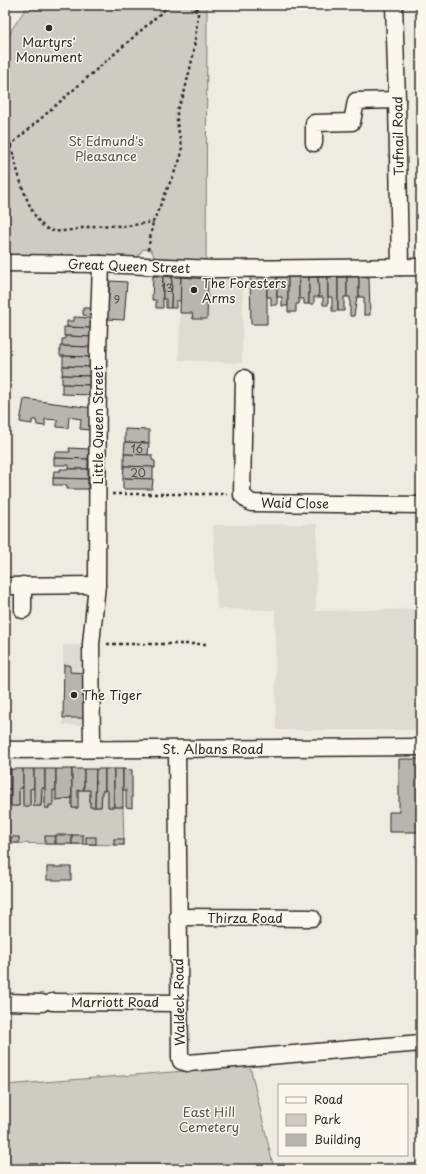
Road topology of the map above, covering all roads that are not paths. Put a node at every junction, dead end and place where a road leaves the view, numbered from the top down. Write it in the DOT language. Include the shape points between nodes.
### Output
graph roads {
  1 [pos="394,5"];
  2 [pos="397,100"];
  3 [pos="314,143"];
  4 [pos="5,263"];
  5 [pos="100,264"];
  6 [pos="400,267"];
  7 [pos="421,267"];
  8 [pos="244,378"];
  9 [pos="421,505"];
  10 [pos="23,585"];
  11 [pos="97,585"];
  12 [pos="5,586"];
  13 [pos="23,610"];
  14 [pos="421,747"];
  15 [pos="92,749"];
  16 [pos="177,749"];
  17 [pos="5,750"];
  18 [pos="178,917"];
  19 [pos="312,918"];
  20 [pos="5,1002"];
  21 [pos="178,1003"];
  22 [pos="421,1042"];
  1 -- 2 [label="street, Tufnail Road"];
  2 -- 3 [label="street" via="356,101 352,122 314,123"];
  2 -- 6 [label="street, Tufnail Road"];
  4 -- 5 [label="street, Great Queen Street"];
  5 -- 6 [label="street, Great Queen Street" via="214,269"];
  5 -- 11 [label="street, Little Queen Street"];
  6 -- 7 [label="street, Great Queen Street"];
  8 -- 9 [label="street, Waid Close" via="242,494 251,503"];
  10 -- 11 [label="street"];
  10 -- 12 [label="street"];
  10 -- 13 [label="street"];
  11 -- 15 [label="street, Little Queen Street" via="91,644"];
  14 -- 16 [label="street, St. Albans Road"];
  15 -- 16 [label="street, St. Albans Road"];
  15 -- 17 [label="street, St. Albans Road"];
  16 -- 18 [label="street, Waldeck Road"];
  18 -- 19 [label="street, Thirza Road"];
  18 -- 21 [label="street, Waldeck Road"];
  20 -- 21 [label="street, Marriott Road"];
  21 -- 22 [label="street, Waldeck Road" via="180,1058 184,1063"];
}
